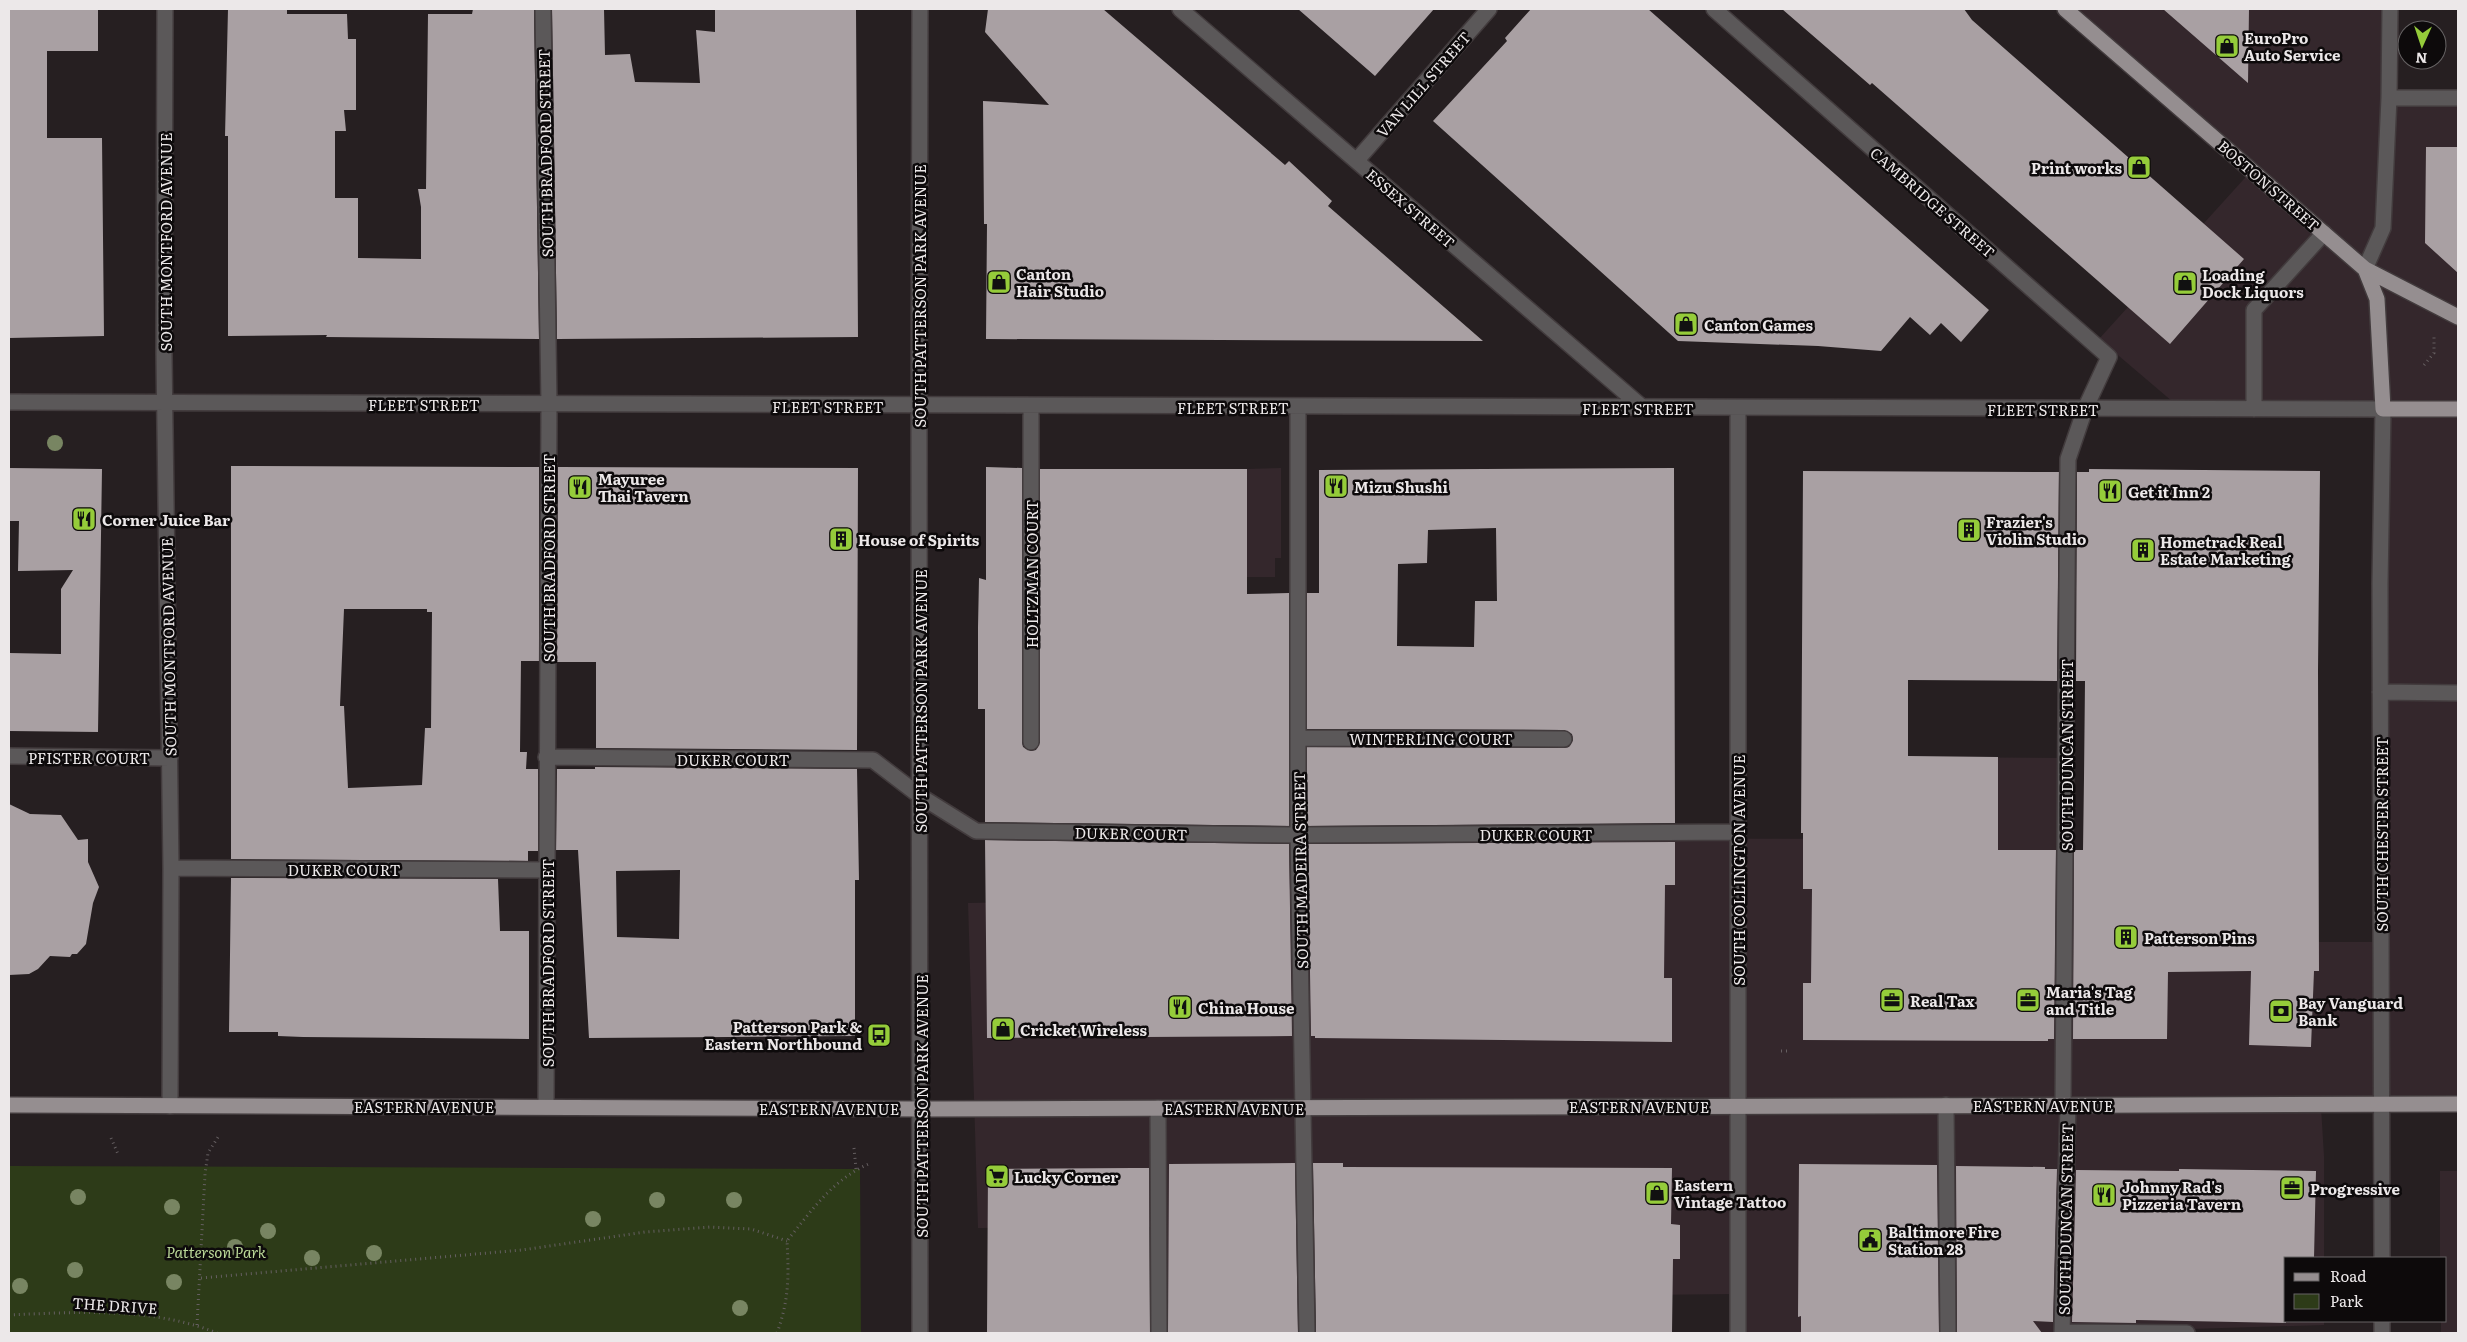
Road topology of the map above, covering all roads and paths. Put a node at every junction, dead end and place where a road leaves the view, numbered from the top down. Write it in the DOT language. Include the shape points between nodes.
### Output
graph roads {
  1 [pos="166,9"];
  2 [pos="543,9"];
  3 [pos="920,9"];
  4 [pos="1180,9"];
  5 [pos="1489,9"];
  6 [pos="1714,9"];
  7 [pos="2065,9"];
  8 [pos="2390,9"];
  9 [pos="2389,98"];
  10 [pos="2458,98"];
  11 [pos="1357,160"];
  12 [pos="2324,233"];
  13 [pos="2365,268"];
  14 [pos="2458,317"];
  15 [pos="2434,335"];
  16 [pos="2424,365"];
  17 [pos="9,402"];
  18 [pos="164,402"];
  19 [pos="549,404"];
  20 [pos="919,406"];
  21 [pos="1031,406"];
  22 [pos="1298,407"];
  23 [pos="1642,408"];
  24 [pos="1738,408"];
  25 [pos="2085,409"];
  26 [pos="2254,409"];
  27 [pos="2383,409"];
  28 [pos="2458,409"];
  29 [pos="2380,692"];
  30 [pos="2458,693"];
  31 [pos="1298,738"];
  32 [pos="1564,739"];
  33 [pos="1032,742"];
  34 [pos="9,756"];
  35 [pos="546,757"];
  36 [pos="170,758"];
  37 [pos="920,796"];
  38 [pos="1738,832"];
  39 [pos="1298,835"];
  40 [pos="171,868"];
  41 [pos="547,870"];
  42 [pos="1781,1051"];
  43 [pos="1788,1051"];
  44 [pos="2382,1103"];
  45 [pos="2458,1104"];
  46 [pos="9,1105"];
  47 [pos="1946,1105"];
  48 [pos="2066,1105"];
  49 [pos="170,1106"];
  50 [pos="1738,1106"];
  51 [pos="546,1107"];
  52 [pos="1304,1107"];
  53 [pos="1158,1108"];
  54 [pos="921,1109"];
  55 [pos="218,1137"];
  56 [pos="111,1138"];
  57 [pos="854,1148"];
  58 [pos="118,1154"];
  59 [pos="872,1163"];
  60 [pos="856,1169"];
  61 [pos="787,1241"];
  62 [pos="2382,1257"];
  63 [pos="201,1278"];
  64 [pos="9,1315"];
  65 [pos="197,1325"];
  66 [pos="217,1333"];
  67 [pos="777,1333"];
  68 [pos="920,1333"];
  69 [pos="1159,1333"];
  70 [pos="1307,1333"];
  71 [pos="1738,1333"];
  72 [pos="1948,1333"];
  73 [pos="2062,1333"];
  74 [pos="2187,1333"];
  1 -- 18 [label="street, SOUTH MONTFORD AVENUE"];
  2 -- 19 [label="street, SOUTH BRADFORD STREET"];
  3 -- 20 [label="street, SOUTH PATTERSON PARK AVENUE"];
  4 -- 11 [label="street, ESSEX STREET"];
  5 -- 11 [label="street, VAN LILL STREET"];
  6 -- 25 [label="street, CAMBRIDGE STREET" via="2109,357"];
  7 -- 12 [label="main road, BOSTON STREET"];
  8 -- 9 [label="street"];
  9 -- 10 [label="street"];
  9 -- 13 [label="street" via="2383,228"];
  11 -- 23 [label="street, ESSEX STREET"];
  12 -- 13 [label="main road, BOSTON STREET"];
  12 -- 26 [label="street" via="2254,310"];
  13 -- 14 [label="main road"];
  13 -- 27 [label="main road, BOSTON STREET" via="2379,314"];
  15 -- 16 [label="path" via="2434,353"];
  17 -- 18 [label="street, FLEET STREET"];
  18 -- 19 [label="street, FLEET STREET"];
  18 -- 36 [label="street, SOUTH MONTFORD AVENUE"];
  19 -- 20 [label="street, FLEET STREET"];
  19 -- 35 [label="street, SOUTH BRADFORD STREET"];
  20 -- 21 [label="street, FLEET STREET"];
  20 -- 37 [label="street, SOUTH PATTERSON PARK AVENUE"];
  21 -- 22 [label="street, FLEET STREET"];
  21 -- 33 [label="street, HOLTZMAN COURT"];
  22 -- 23 [label="street, FLEET STREET"];
  22 -- 31 [label="street, SOUTH MADEIRA STREET"];
  23 -- 24 [label="street, FLEET STREET"];
  24 -- 25 [label="street, FLEET STREET"];
  24 -- 38 [label="street, SOUTH COLLINGTON AVENUE"];
  25 -- 26 [label="street, FLEET STREET"];
  25 -- 48 [label="street, SOUTH DUNCAN STREET" via="2068,459"];
  26 -- 27 [label="street, FLEET STREET"];
  27 -- 28 [label="main road, FLEET STREET"];
  27 -- 29 [label="street, SOUTH CHESTER STREET"];
  29 -- 30 [label="street"];
  29 -- 44 [label="street, SOUTH CHESTER STREET"];
  31 -- 32 [label="street, WINTERLING COURT"];
  31 -- 39 [label="street, SOUTH MADEIRA STREET"];
  34 -- 36 [label="street, PFISTER COURT"];
  35 -- 37 [label="street, DUKER COURT" via="873,760"];
  35 -- 41 [label="street, SOUTH BRADFORD STREET"];
  36 -- 40 [label="street, SOUTH MONTFORD AVENUE"];
  37 -- 39 [label="street, DUKER COURT" via="976,832"];
  37 -- 54 [label="street, SOUTH PATTERSON PARK AVENUE"];
  38 -- 39 [label="street, DUKER COURT"];
  38 -- 50 [label="street, SOUTH COLLINGTON AVENUE"];
  39 -- 52 [label="street, SOUTH MADEIRA STREET"];
  40 -- 41 [label="street, DUKER COURT"];
  40 -- 49 [label="street, SOUTH MONTFORD AVENUE"];
  41 -- 51 [label="street, SOUTH BRADFORD STREET"];
  42 -- 43 [label="path"];
  44 -- 45 [label="main road, EASTERN AVENUE"];
  44 -- 48 [label="main road, EASTERN AVENUE"];
  44 -- 62 [label="street, SOUTH CHESTER STREET"];
  46 -- 49 [label="main road, EASTERN AVENUE"];
  47 -- 48 [label="main road, EASTERN AVENUE"];
  47 -- 50 [label="main road, EASTERN AVENUE"];
  47 -- 72 [label="street"];
  48 -- 73 [label="street, SOUTH DUNCAN STREET"];
  49 -- 51 [label="main road, EASTERN AVENUE"];
  50 -- 52 [label="main road, EASTERN AVENUE"];
  50 -- 71 [label="street, SOUTH COLLINGTON AVENUE"];
  51 -- 54 [label="main road, EASTERN AVENUE"];
  52 -- 53 [label="main road, EASTERN AVENUE"];
  52 -- 70 [label="street, SOUTH MADEIRA STREET"];
  53 -- 54 [label="main road, EASTERN AVENUE"];
  53 -- 69 [label="street"];
  54 -- 68 [label="street, SOUTH PATTERSON PARK AVENUE"];
  55 -- 63 [label="path" via="208,1153 205,1174"];
  56 -- 58 [label="path"];
  57 -- 60 [label="path"];
  59 -- 60 [label="path"];
  60 -- 61 [label="path" via="827,1192"];
  61 -- 63 [label="path" via="751,1229 710,1227 645,1232 522,1250"];
  61 -- 67 [label="path" via="789,1290"];
  63 -- 65 [label="path"];
  64 -- 65 [label="path, THE DRIVE" via="74,1312 145,1316"];
  65 -- 66 [label="path, THE DRIVE"];
  73 -- 74 [label="street"];
}
